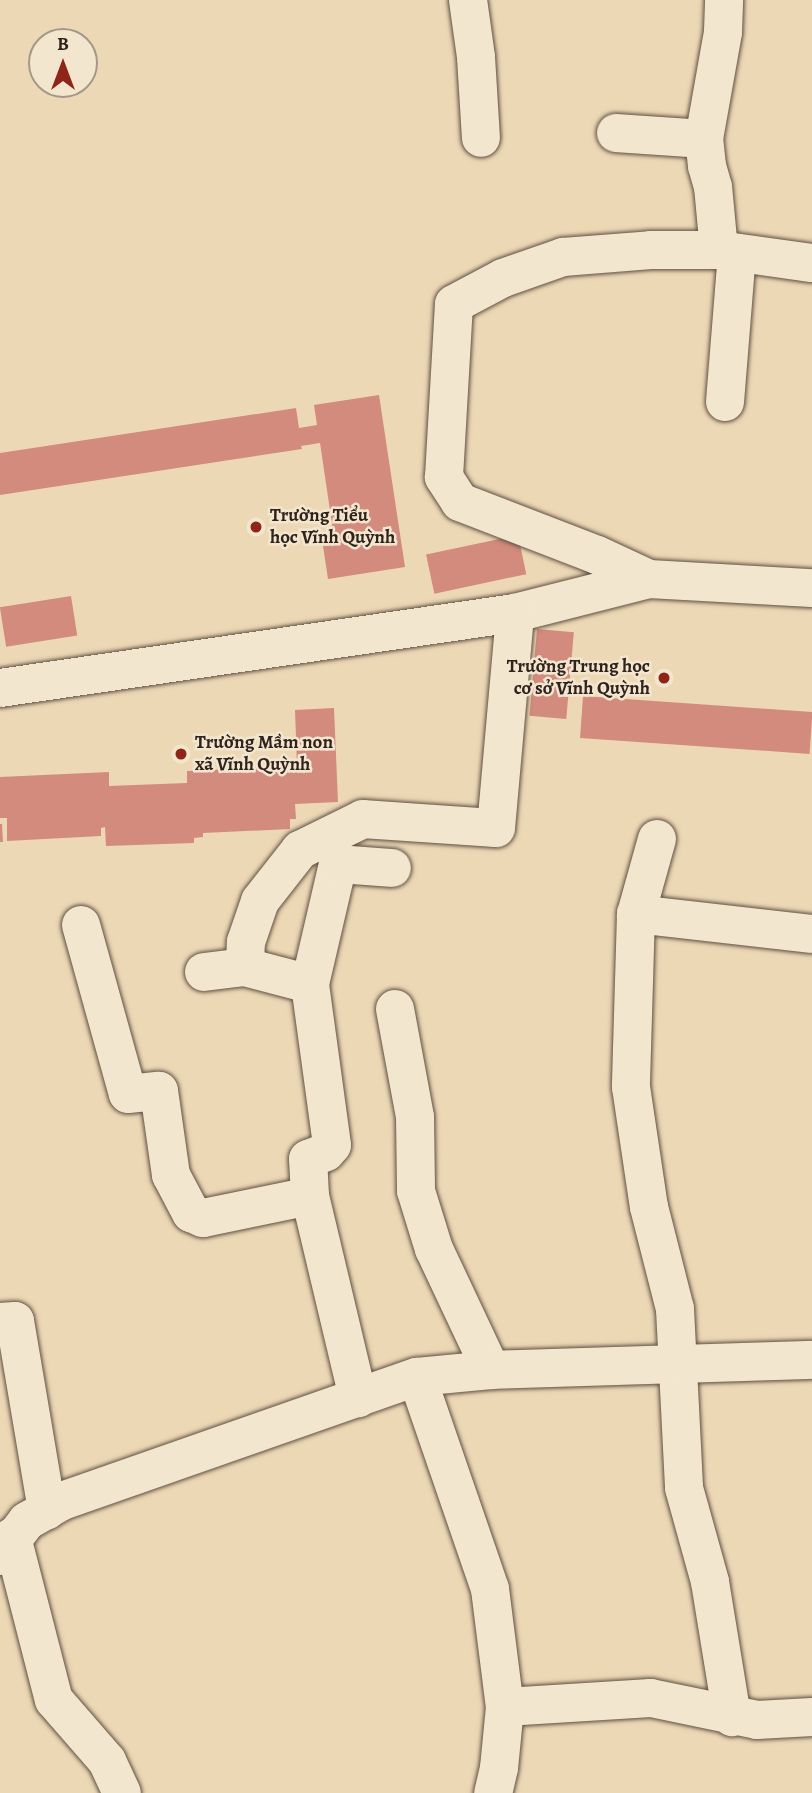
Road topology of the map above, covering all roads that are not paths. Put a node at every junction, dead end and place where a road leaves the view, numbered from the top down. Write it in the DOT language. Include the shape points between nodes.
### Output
graph roads {
  1 [pos="468,0"];
  2 [pos="724,0"];
  3 [pos="616,132"];
  4 [pos="481,138"];
  5 [pos="704,139"];
  6 [pos="728,252"];
  7 [pos="812,263"];
  8 [pos="725,402"];
  9 [pos="649,579"];
  10 [pos="812,588"];
  11 [pos="515,613"];
  12 [pos="0,688"];
  13 [pos="657,839"];
  14 [pos="392,868"];
  15 [pos="636,914"];
  16 [pos="81,925"];
  17 [pos="812,934"];
  18 [pos="245,967"];
  19 [pos="204,972"];
  20 [pos="310,984"];
  21 [pos="395,1009"];
  22 [pos="310,1196"];
  23 [pos="0,1322"];
  24 [pos="812,1360"];
  25 [pos="677,1363"];
  26 [pos="491,1370"];
  27 [pos="417,1377"];
  28 [pos="358,1398"];
  29 [pos="47,1510"];
  30 [pos="6,1547"];
  31 [pos="505,1707"];
  32 [pos="732,1717"];
  33 [pos="812,1717"];
  34 [pos="122,1793"];
  35 [pos="493,1793"];
  1 -- 4 [label="street"];
  2 -- 5 [label="street" via="723,32"];
  3 -- 5 [label="street"];
  5 -- 6 [label="street" via="706,166"];
  6 -- 7 [label="street"];
  6 -- 8 [label="street"];
  6 -- 9 [label="street" via="650,250 563,257 503,278 454,304 444,477 460,502"];
  9 -- 10 [label="street"];
  9 -- 11 [label="street"];
  11 -- 12 [label="street"];
  11 -- 18 [label="street" via="496,828 363,819 300,850 260,901 246,942"];
  13 -- 15 [label="street"];
  14 -- 20 [label="street" via="338,864"];
  15 -- 17 [label="street"];
  15 -- 25 [label="street" via="631,1087 649,1208 675,1309"];
  16 -- 22 [label="street" via="128,1094 159,1091 171,1175 191,1213 203,1218"];
  18 -- 19 [label="street"];
  18 -- 20 [label="street"];
  20 -- 22 [label="street" via="332,1145 308,1159"];
  21 -- 26 [label="street" via="415,1117 416,1191 434,1249"];
  22 -- 28 [label="street"];
  23 -- 29 [label="street" via="15,1321"];
  24 -- 25 [label="street"];
  25 -- 26 [label="street"];
  25 -- 32 [label="street" via="684,1488 710,1582"];
  26 -- 27 [label="street"];
  27 -- 28 [label="street"];
  27 -- 31 [label="street" via="490,1589"];
  28 -- 29 [label="street"];
  29 -- 30 [label="street" via="27,1521"];
  30 -- 34 [label="street" via="54,1700 107,1761"];
  31 -- 32 [label="street" via="651,1698"];
  31 -- 35 [label="street"];
  32 -- 33 [label="street"];
}
